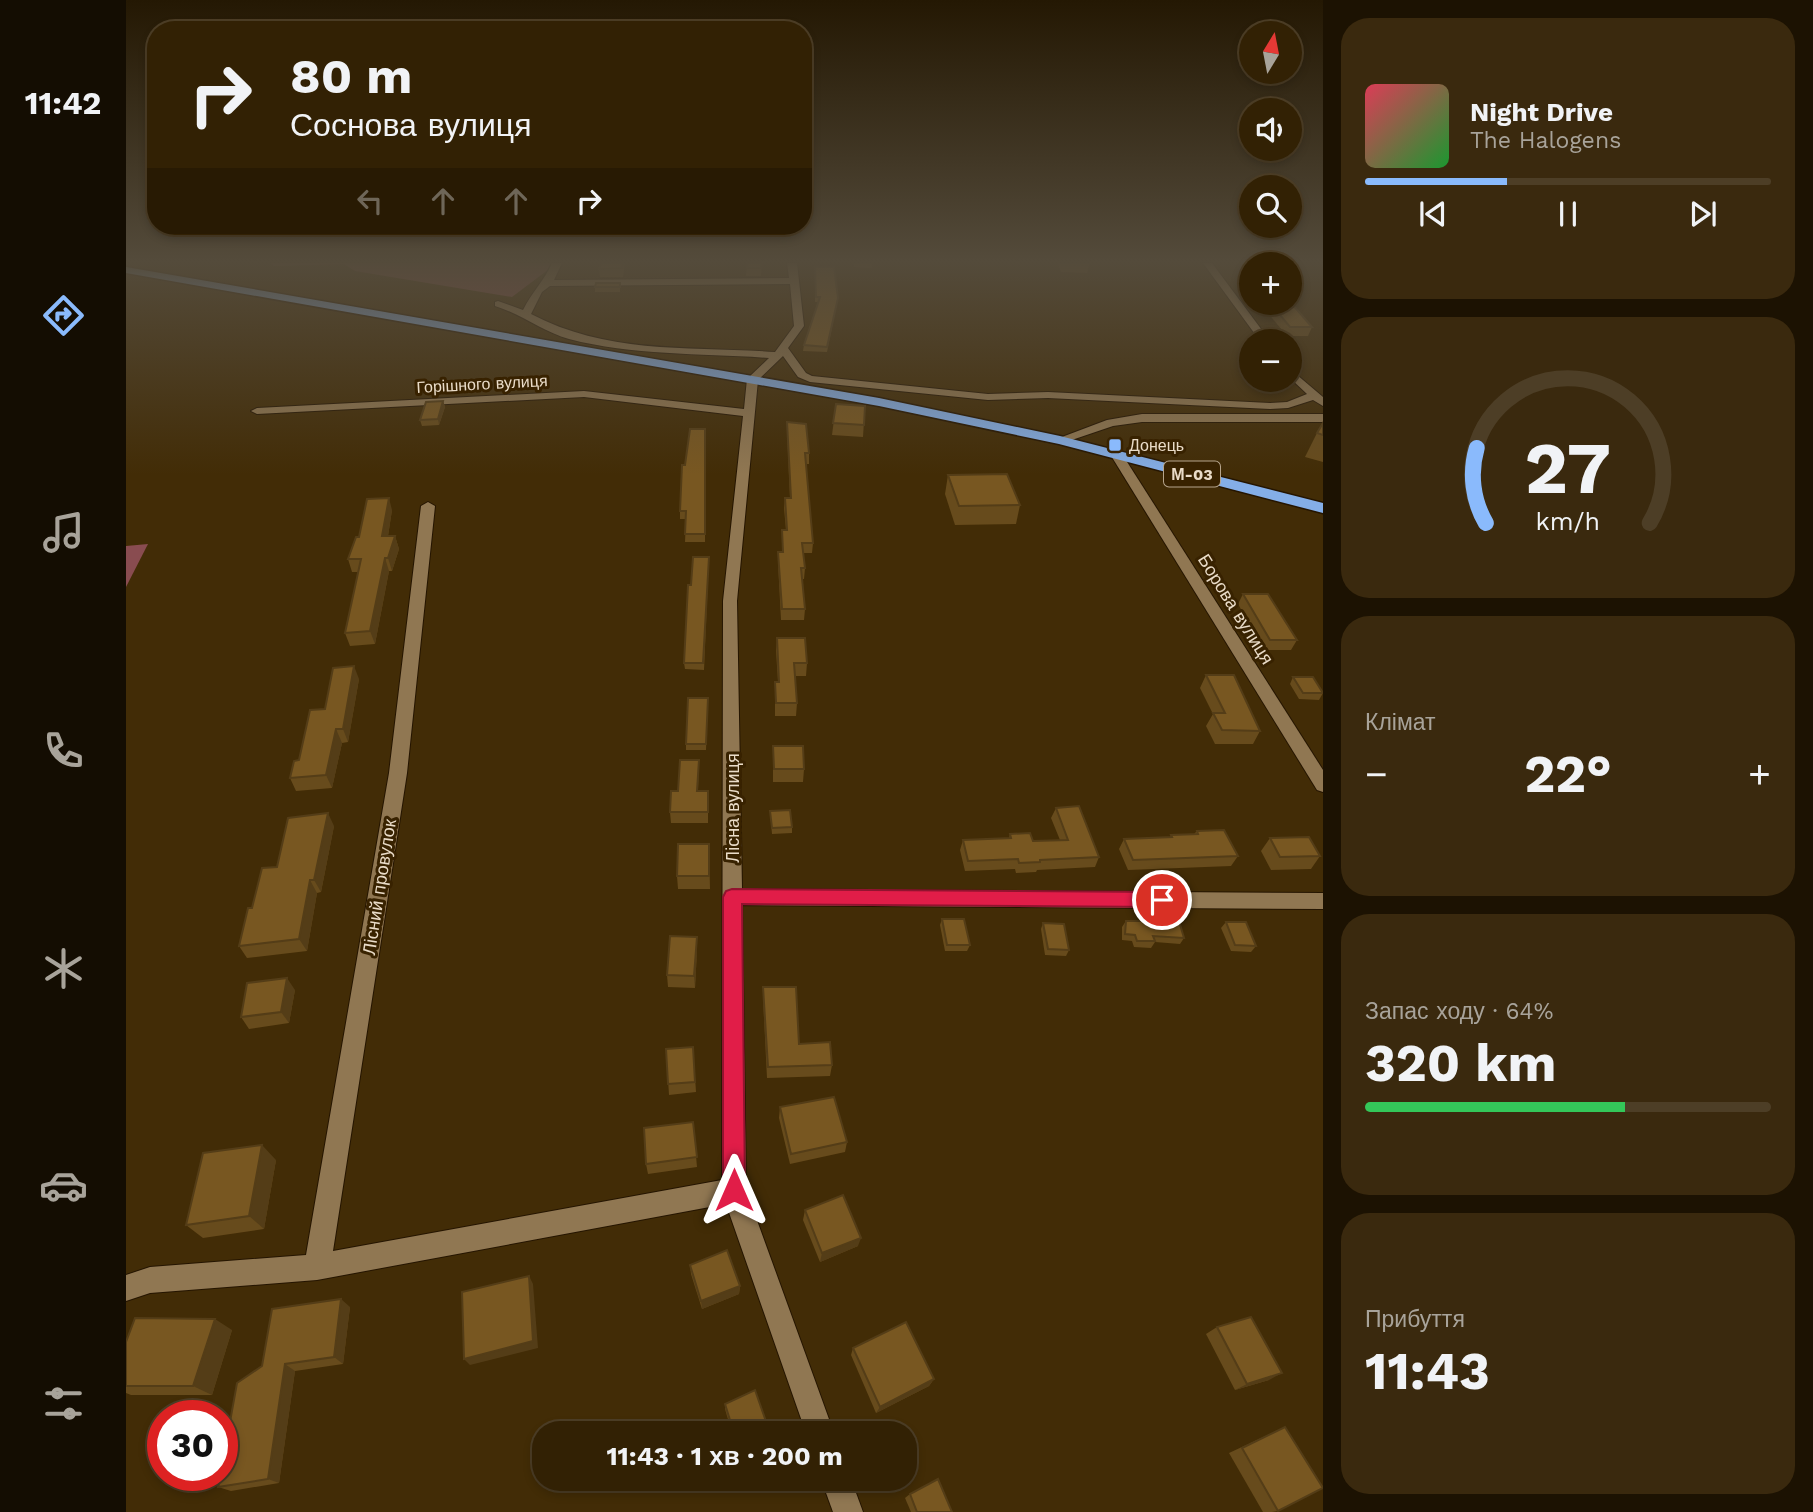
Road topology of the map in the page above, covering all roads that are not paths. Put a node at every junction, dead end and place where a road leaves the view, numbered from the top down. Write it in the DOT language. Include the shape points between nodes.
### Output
graph roads {
  1 [pos="492,334"];
  2 [pos="565,334"];
  3 [pos="794,334"];
  4 [pos="781,351"];
  5 [pos="753,379"];
  6 [pos="1302,384"];
  7 [pos="1119,400"];
  8 [pos="1318,400"];
  9 [pos="257,411"];
  10 [pos="750,413"];
  11 [pos="1323,418"];
  12 [pos="1111,423"];
  13 [pos="1060,440"];
  14 [pos="1116,454"];
  15 [pos="428,506"];
  16 [pos="1323,508"];
  17 [pos="1323,785"];
  18 [pos="732,897"];
  19 [pos="1323,901"];
  20 [pos="734,1190"];
  21 [pos="317,1267"];
  22 [pos="126,1288"];
  23 [pos="816,1421"];
  24 [pos="840,1491"];
  25 [pos="848,1512"];
  1 -- 5 [label="highway, М-03"];
  2 -- 4 [label="street" via="608,344"];
  3 -- 4 [label="street"];
  4 -- 5 [label="street"];
  4 -- 7 [label="street" via="810,379 988,397"];
  5 -- 10 [label="street, Лісна вулиця"];
  5 -- 13 [label="highway, М-03"];
  6 -- 8 [label="street"];
  7 -- 8 [label="street" via="1270,405"];
  7 -- 12 [label="street" via="1111,411"];
  9 -- 10 [label="street, Горішного вулиця" via="584,394"];
  10 -- 18 [label="street, Лісна вулиця" via="730,601"];
  11 -- 12 [label="street" via="1169,416"];
  12 -- 13 [label="street"];
  13 -- 14 [label="highway, М-03"];
  14 -- 16 [label="highway, М-03"];
  14 -- 17 [label="street, Борова вулиця"];
  15 -- 21 [label="street, Лісний провулок" via="398,773"];
  18 -- 19 [label="street"];
  18 -- 20 [label="street, Лісна вулиця"];
  20 -- 21 [label="street"];
  20 -- 23 [label="street, Лісна вулиця"];
  21 -- 22 [label="street" via="150,1280"];
  24 -- 25 [label="street"];
}
